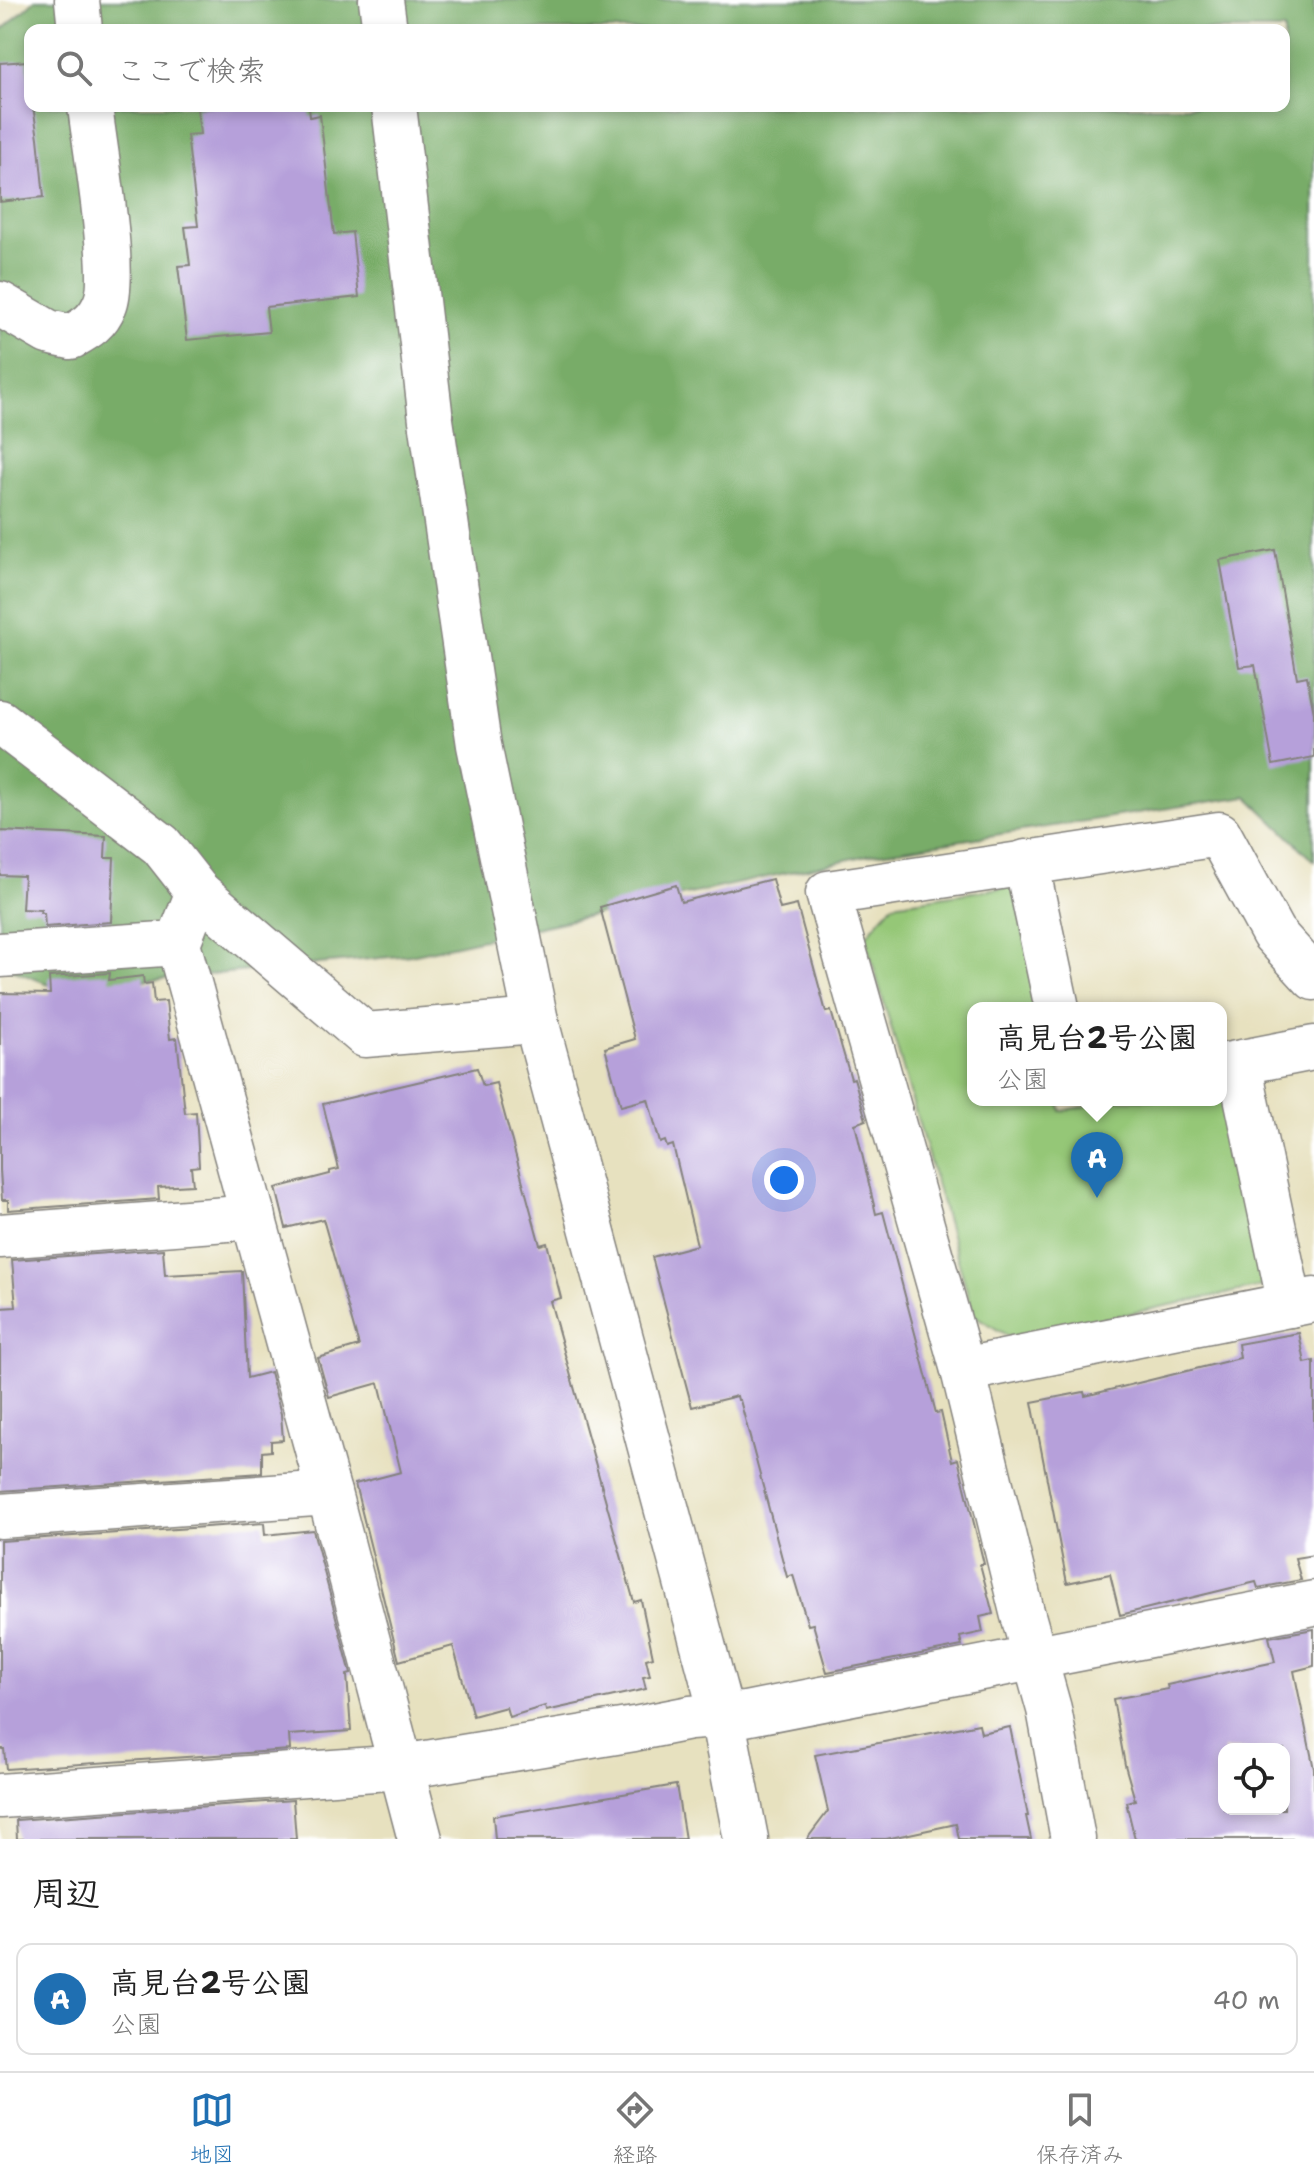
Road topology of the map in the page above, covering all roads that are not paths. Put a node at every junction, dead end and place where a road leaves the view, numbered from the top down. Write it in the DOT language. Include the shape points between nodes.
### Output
graph roads {
  1 [pos="77,0"];
  2 [pos="381,0"];
  3 [pos="79,24"];
  4 [pos="384,24"];
  5 [pos="91,112"];
  6 [pos="395,112"];
  7 [pos="0,304"];
  8 [pos="0,722"];
  9 [pos="1026,862"];
  10 [pos="198,892"];
  11 [pos="178,943"];
  12 [pos="0,955"];
  13 [pos="1314,978"];
  14 [pos="1056,1002"];
  15 [pos="536,1021"];
  16 [pos="1314,1048"];
  17 [pos="1230,1064"];
  18 [pos="254,1217"];
  19 [pos="0,1236"];
  20 [pos="1302,1302"];
  21 [pos="963,1370"];
  22 [pos="329,1493"];
  23 [pos="0,1516"];
  24 [pos="1314,1603"];
  25 [pos="1036,1659"];
  26 [pos="722,1716"];
  27 [pos="402,1767"];
  28 [pos="0,1796"];
  29 [pos="420,1839"];
  30 [pos="746,1839"];
  31 [pos="1073,1839"];
  1 -- 3 [label="street"];
  2 -- 4 [label="street"];
  5 -- 7 [label="street" via="110,272 107,301 95,323 71,337 48,332"];
  6 -- 15 [label="street" via="431,420 479,745"];
  8 -- 10 [label="street" via="161,845"];
  9 -- 13 [label="street" via="1219,834 1273,933"];
  9 -- 14 [label="street"];
  9 -- 21 [label="street" via="828,893"];
  10 -- 11 [label="street"];
  10 -- 15 [label="street" via="365,1035"];
  11 -- 12 [label="street"];
  11 -- 18 [label="street"];
  15 -- 26 [label="street"];
  16 -- 17 [label="street"];
  17 -- 20 [label="street"];
  18 -- 19 [label="street"];
  18 -- 22 [label="street"];
  20 -- 21 [label="street"];
  21 -- 25 [label="street"];
  22 -- 23 [label="street"];
  22 -- 27 [label="street"];
  24 -- 25 [label="street"];
  25 -- 26 [label="street"];
  25 -- 31 [label="street"];
  26 -- 27 [label="street"];
  26 -- 30 [label="street"];
  27 -- 28 [label="street"];
  27 -- 29 [label="street"];
}
